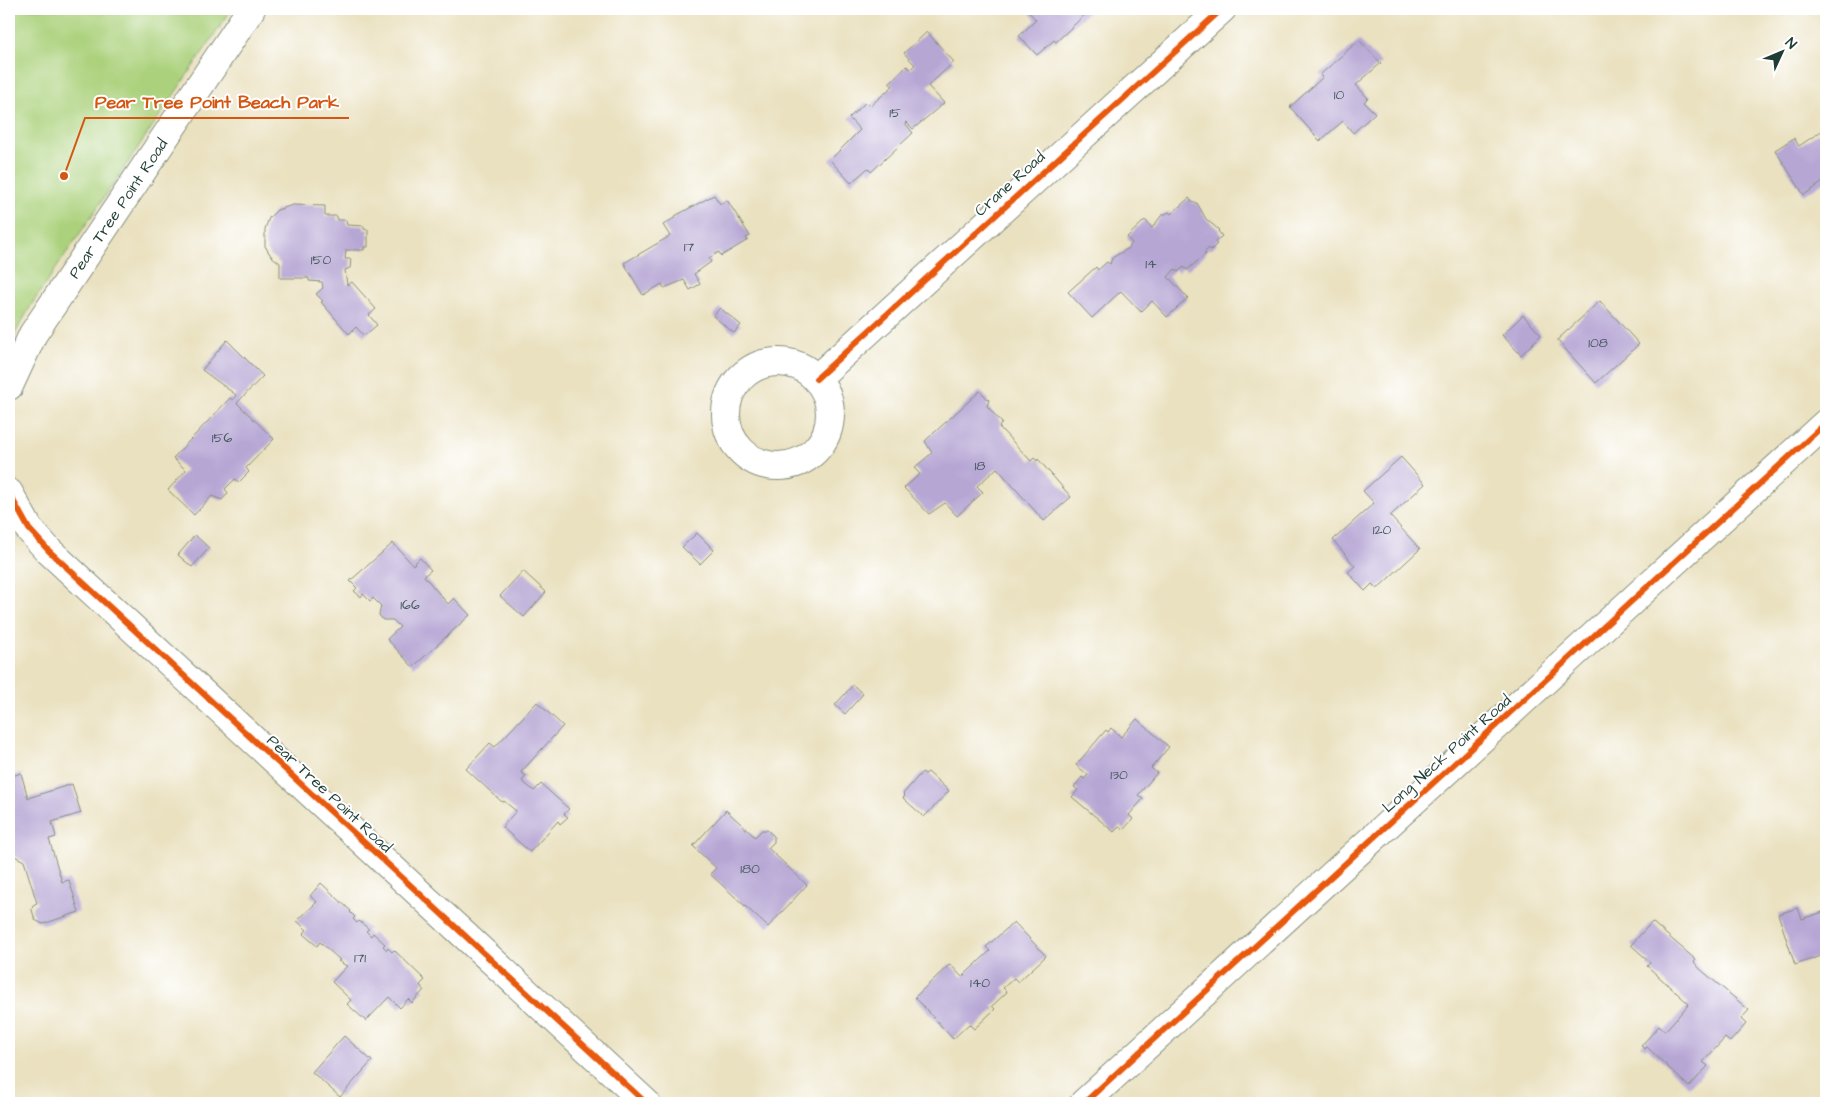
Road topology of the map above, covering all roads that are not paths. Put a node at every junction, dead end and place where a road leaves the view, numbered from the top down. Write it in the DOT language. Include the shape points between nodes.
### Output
graph roads {
  1 [pos="250,9"];
  2 [pos="1222,9"];
  3 [pos="816,379"];
  4 [pos="9,386"];
  5 [pos="1826,423"];
  6 [pos="9,493"];
  7 [pos="646,1103"];
  8 [pos="1084,1103"];
  1 -- 4 [label="street, Pear Tree Point Road" via="33,334"];
  2 -- 3 [label="street, Crane Road"];
  5 -- 8 [label="street, Long Neck Point Road"];
  6 -- 7 [label="street, Pear Tree Point Road" via="29,529 49,551"];
}
